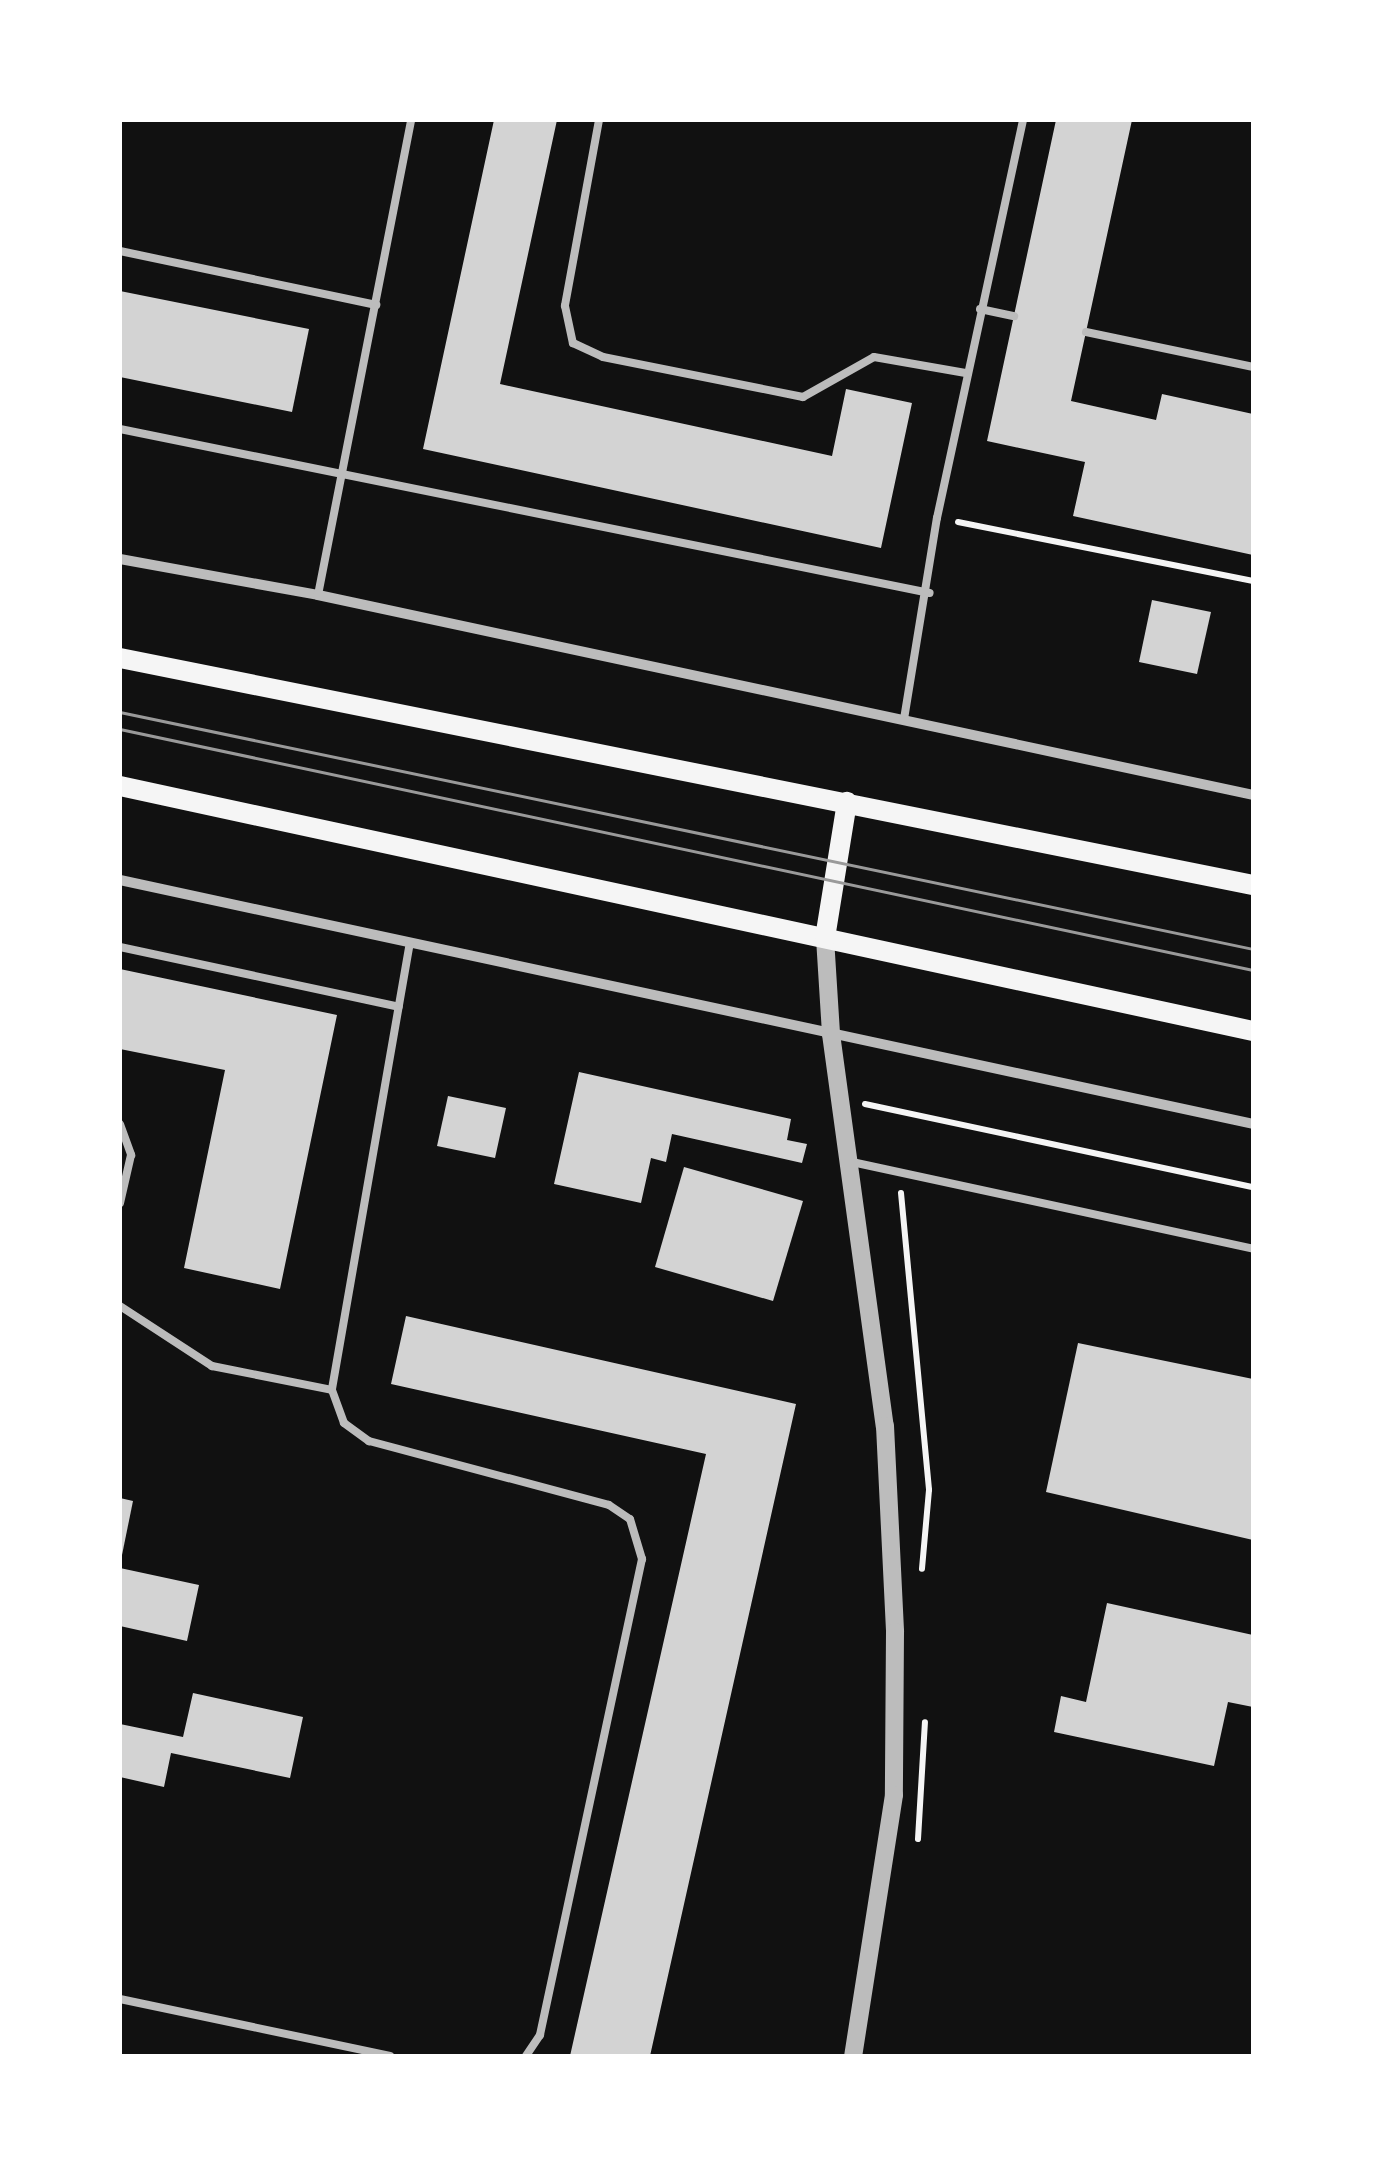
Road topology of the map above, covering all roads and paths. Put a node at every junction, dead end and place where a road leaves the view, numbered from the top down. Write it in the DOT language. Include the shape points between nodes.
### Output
graph roads {
  1 [pos="412,120"];
  2 [pos="599,120"];
  3 [pos="1022,120"];
  4 [pos="120,251"];
  5 [pos="376,305"];
  6 [pos="980,309"];
  7 [pos="1014,316"];
  8 [pos="1086,332"];
  9 [pos="1253,367"];
  10 [pos="966,373"];
  11 [pos="120,429"];
  12 [pos="340,472"];
  13 [pos="937,518"];
  14 [pos="120,559"];
  15 [pos="1253,581"];
  16 [pos="930,593"];
  17 [pos="318,595"];
  18 [pos="120,658"];
  19 [pos="904,719"];
  20 [pos="120,786"];
  21 [pos="1253,795"];
  22 [pos="847,802"];
  23 [pos="120,880"];
  24 [pos="1253,885"];
  25 [pos="825,938"];
  26 [pos="410,942"];
  27 [pos="120,947"];
  28 [pos="399,1008"];
  29 [pos="1253,1031"];
  30 [pos="831,1034"];
  31 [pos="839,1099"];
  32 [pos="120,1124"];
  33 [pos="1253,1124"];
  34 [pos="850,1161"];
  35 [pos="1253,1187"];
  36 [pos="120,1203"];
  37 [pos="1253,1249"];
  38 [pos="120,1306"];
  39 [pos="332,1390"];
  40 [pos="120,1999"];
  41 [pos="390,2056"];
  42 [pos="526,2056"];
  43 [pos="853,2056"];
  1 -- 5 [label="lane"];
  2 -- 10 [label="lane" via="565,306 573,342 602,357 803,396 874,357"];
  3 -- 6 [label="lane"];
  4 -- 5 [label="lane"];
  5 -- 12 [label="lane"];
  6 -- 7 [label="lane"];
  6 -- 10 [label="lane"];
  8 -- 9 [label="lane"];
  10 -- 13 [label="lane"];
  11 -- 12 [label="lane"];
  12 -- 16 [label="lane"];
  12 -- 17 [label="lane"];
  13 -- 15 [label="path"];
  13 -- 16 [label="lane"];
  14 -- 17 [label="street"];
  16 -- 19 [label="lane"];
  17 -- 19 [label="street"];
  18 -- 22 [label="main road"];
  19 -- 21 [label="street"];
  20 -- 25 [label="main road"];
  22 -- 24 [label="main road"];
  22 -- 25 [label="main road"];
  23 -- 26 [label="street"];
  25 -- 29 [label="main road"];
  25 -- 30 [label="street"];
  26 -- 28 [label="lane"];
  26 -- 30 [label="street"];
  27 -- 28 [label="lane"];
  28 -- 39 [label="lane"];
  30 -- 31 [label="street"];
  30 -- 33 [label="street"];
  31 -- 34 [label="street"];
  31 -- 35 [label="path"];
  32 -- 36 [label="lane" via="131,1155"];
  34 -- 37 [label="lane"];
  34 -- 43 [label="street" via="885,1426 895,1632 894,1795"];
  38 -- 39 [label="lane" via="212,1366"];
  39 -- 42 [label="lane" via="344,1423 369,1441 582,1493 630,1518 638,1536 642,1559 544,2016"];
  40 -- 41 [label="lane"];
}
